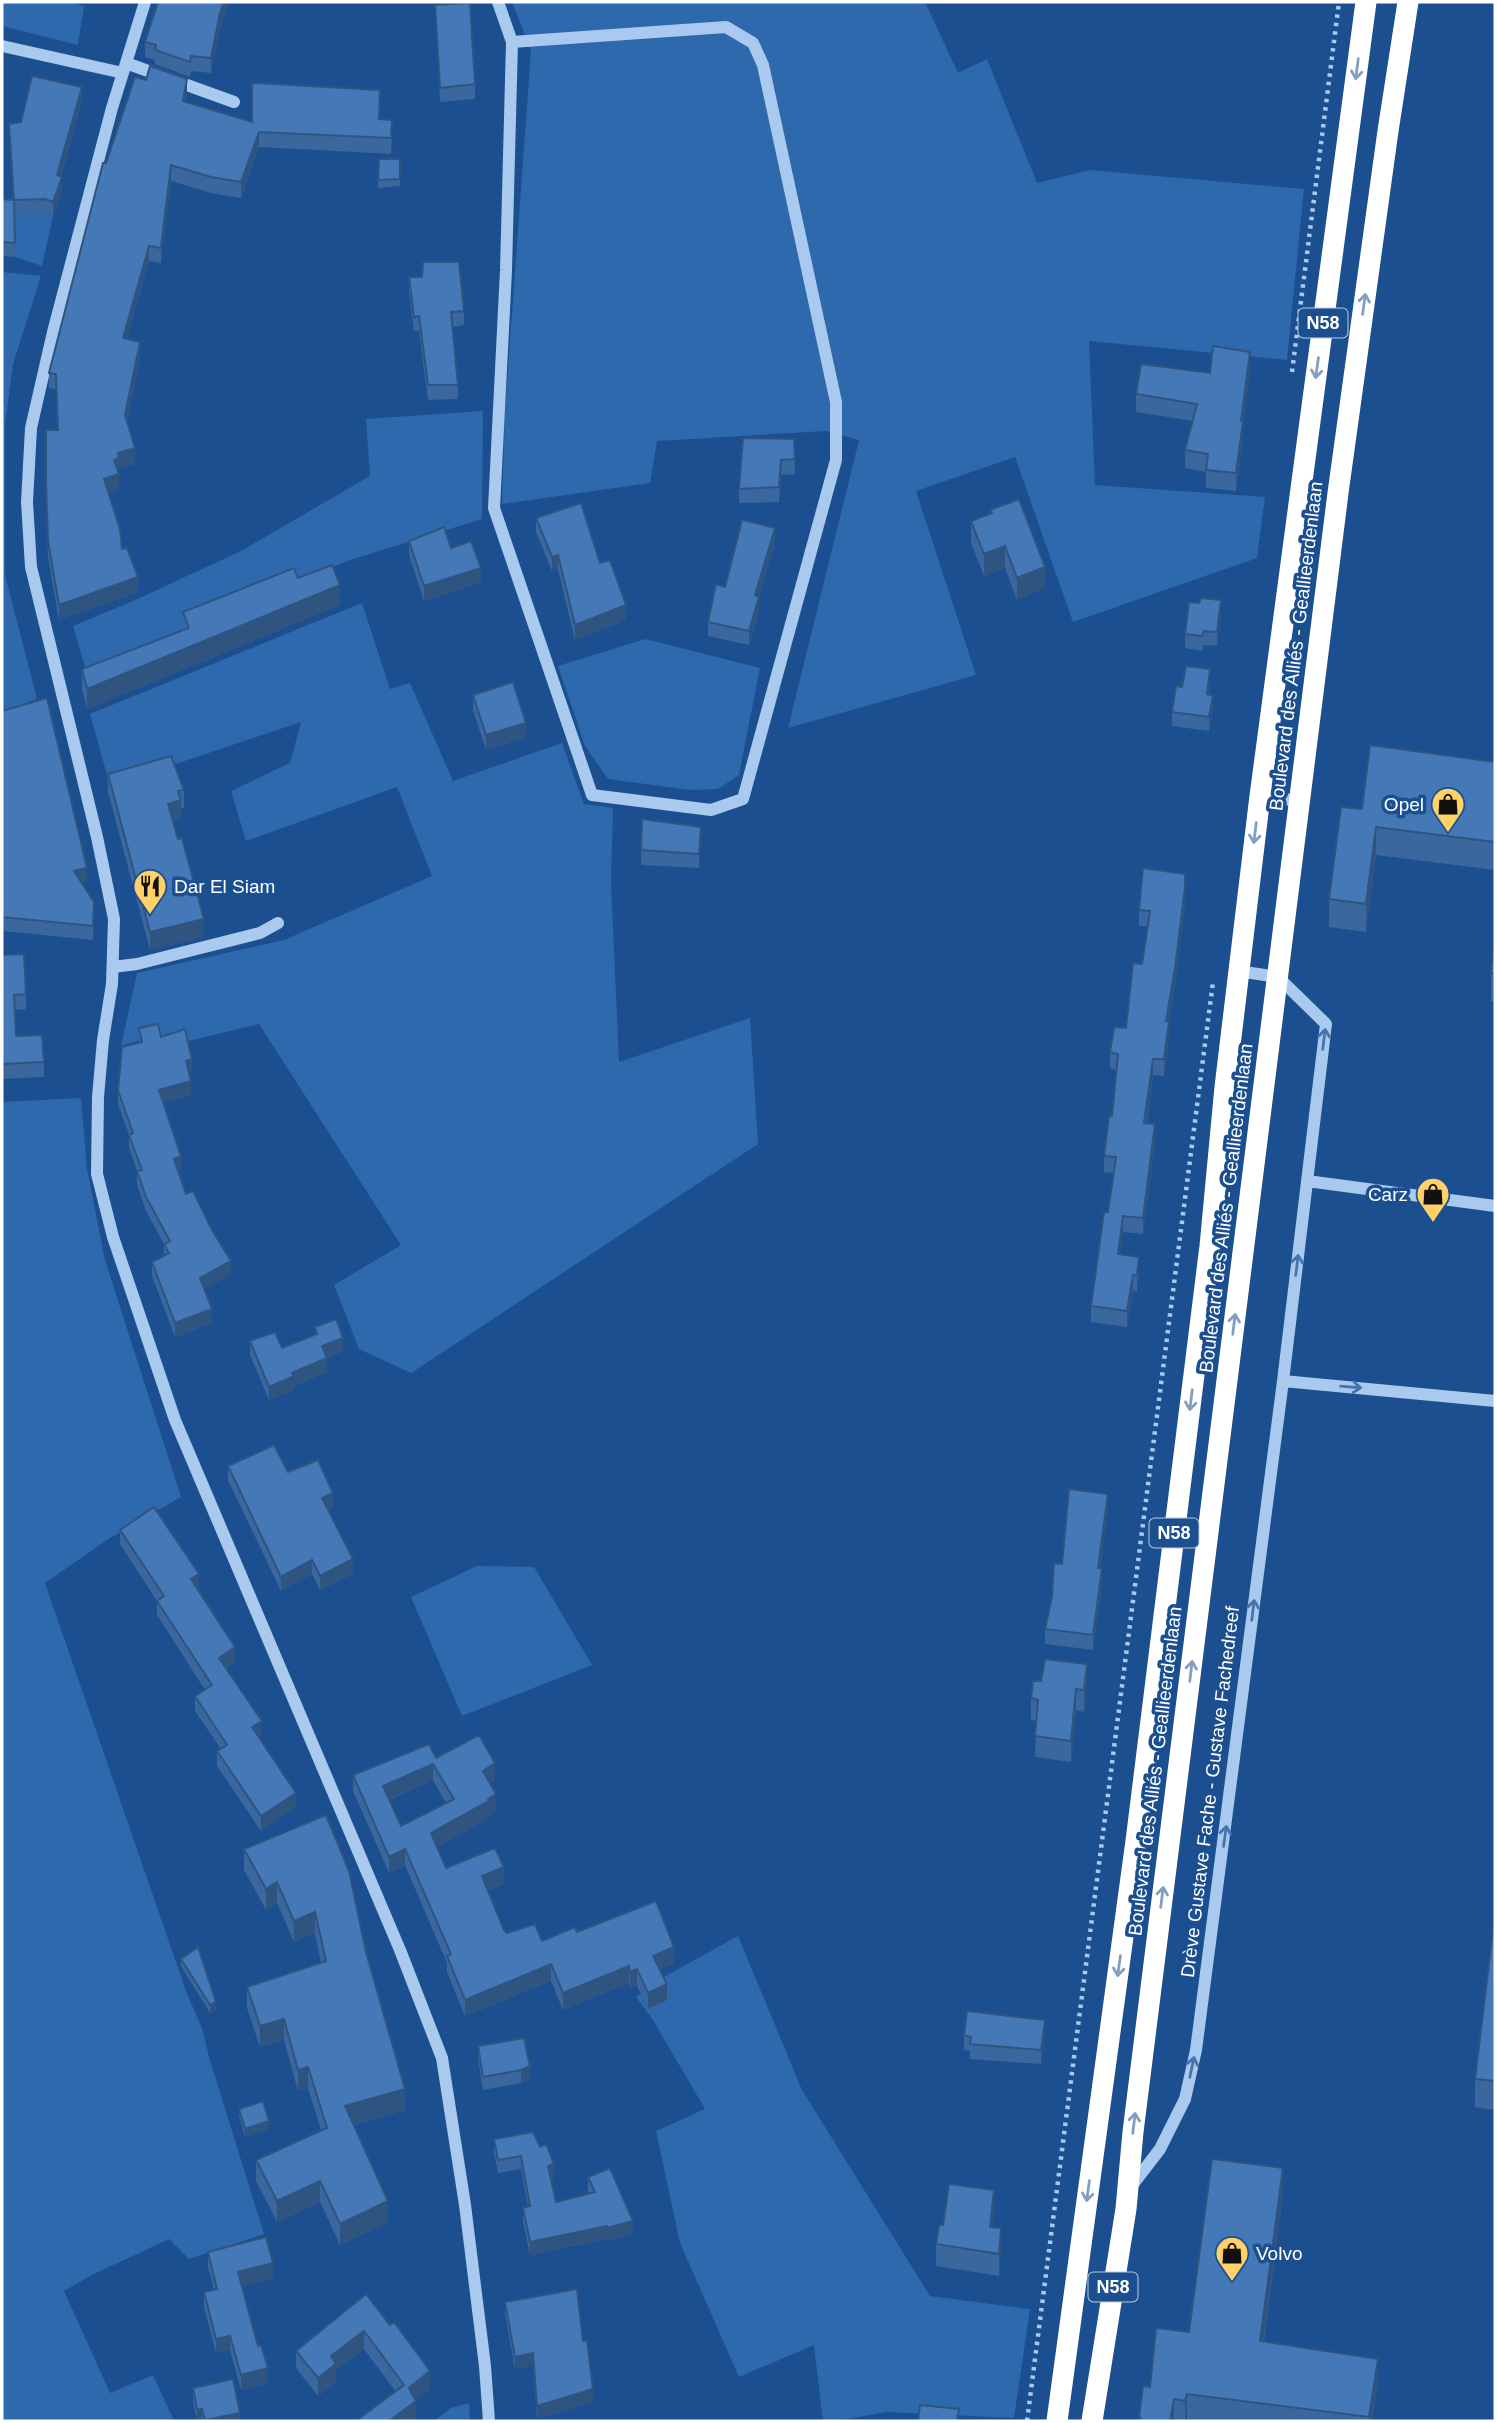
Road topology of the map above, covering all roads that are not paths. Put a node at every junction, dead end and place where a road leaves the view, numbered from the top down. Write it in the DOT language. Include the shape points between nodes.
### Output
graph roads {
  1 [pos="498,2"];
  2 [pos="1366,2"];
  3 [pos="1408,2"];
  4 [pos="141,3"];
  5 [pos="512,42"];
  6 [pos="2,46"];
  7 [pos="125,68"];
  8 [pos="234,102"];
  9 [pos="1260,796"];
  10 [pos="1299,801"];
  11 [pos="278,923"];
  12 [pos="113,967"];
  13 [pos="1238,971"];
  14 [pos="1278,977"];
  15 [pos="1307,1181"];
  16 [pos="1495,1206"];
  17 [pos="1283,1381"];
  18 [pos="1495,1401"];
  19 [pos="1128,2191"];
  20 [pos="489,2421"];
  21 [pos="1057,2421"];
  22 [pos="1093,2421"];
  1 -- 5 [label="street"];
  2 -- 9 [label="highway, Boulevard des Alliés - Geallieerdenlaan / N58, one-way"];
  10 -- 3 [label="highway, Boulevard des Alliés - Geallieerdenlaan / N58, one-way"];
  4 -- 7 [label="street"];
  5 -- 5 [label="street" via="494,508 592,795 711,810 743,799 836,460 836,402 763,65 753,43 726,27"];
  6 -- 7 [label="street"];
  7 -- 8 [label="street"];
  7 -- 12 [label="street" via="31,428 27,502 31,567 114,919"];
  9 -- 10 [label="street"];
  9 -- 13 [label="highway, Boulevard des Alliés - Geallieerdenlaan / N58, one-way"];
  10 -- 14 [label="highway, Boulevard des Alliés - Geallieerdenlaan / N58"];
  11 -- 12 [label="street" via="260,933"];
  12 -- 20 [label="street" via="98,1097 97,1174 113,1237 175,1420 442,2058 466,2205"];
  13 -- 14 [label="street"];
  13 -- 21 [label="highway, Boulevard des Alliés - Geallieerdenlaan / N58, one-way" via="1202,1315"];
  15 -- 14 [label="street, Drève Gustave Fache - Gustave Fachedreef, one-way" via="1326,1024"];
  19 -- 14 [label="highway, Boulevard des Alliés - Geallieerdenlaan / N58, one-way"];
  15 -- 16 [label="street"];
  17 -- 15 [label="street, Drève Gustave Fache - Gustave Fachedreef, one-way"];
  17 -- 18 [label="street, one-way"];
  19 -- 17 [label="street, Drève Gustave Fache - Gustave Fachedreef, one-way" via="1160,2149 1185,2099 1196,2050"];
  19 -- 22 [label="highway, Boulevard des Alliés - Geallieerdenlaan / N58"];
}
